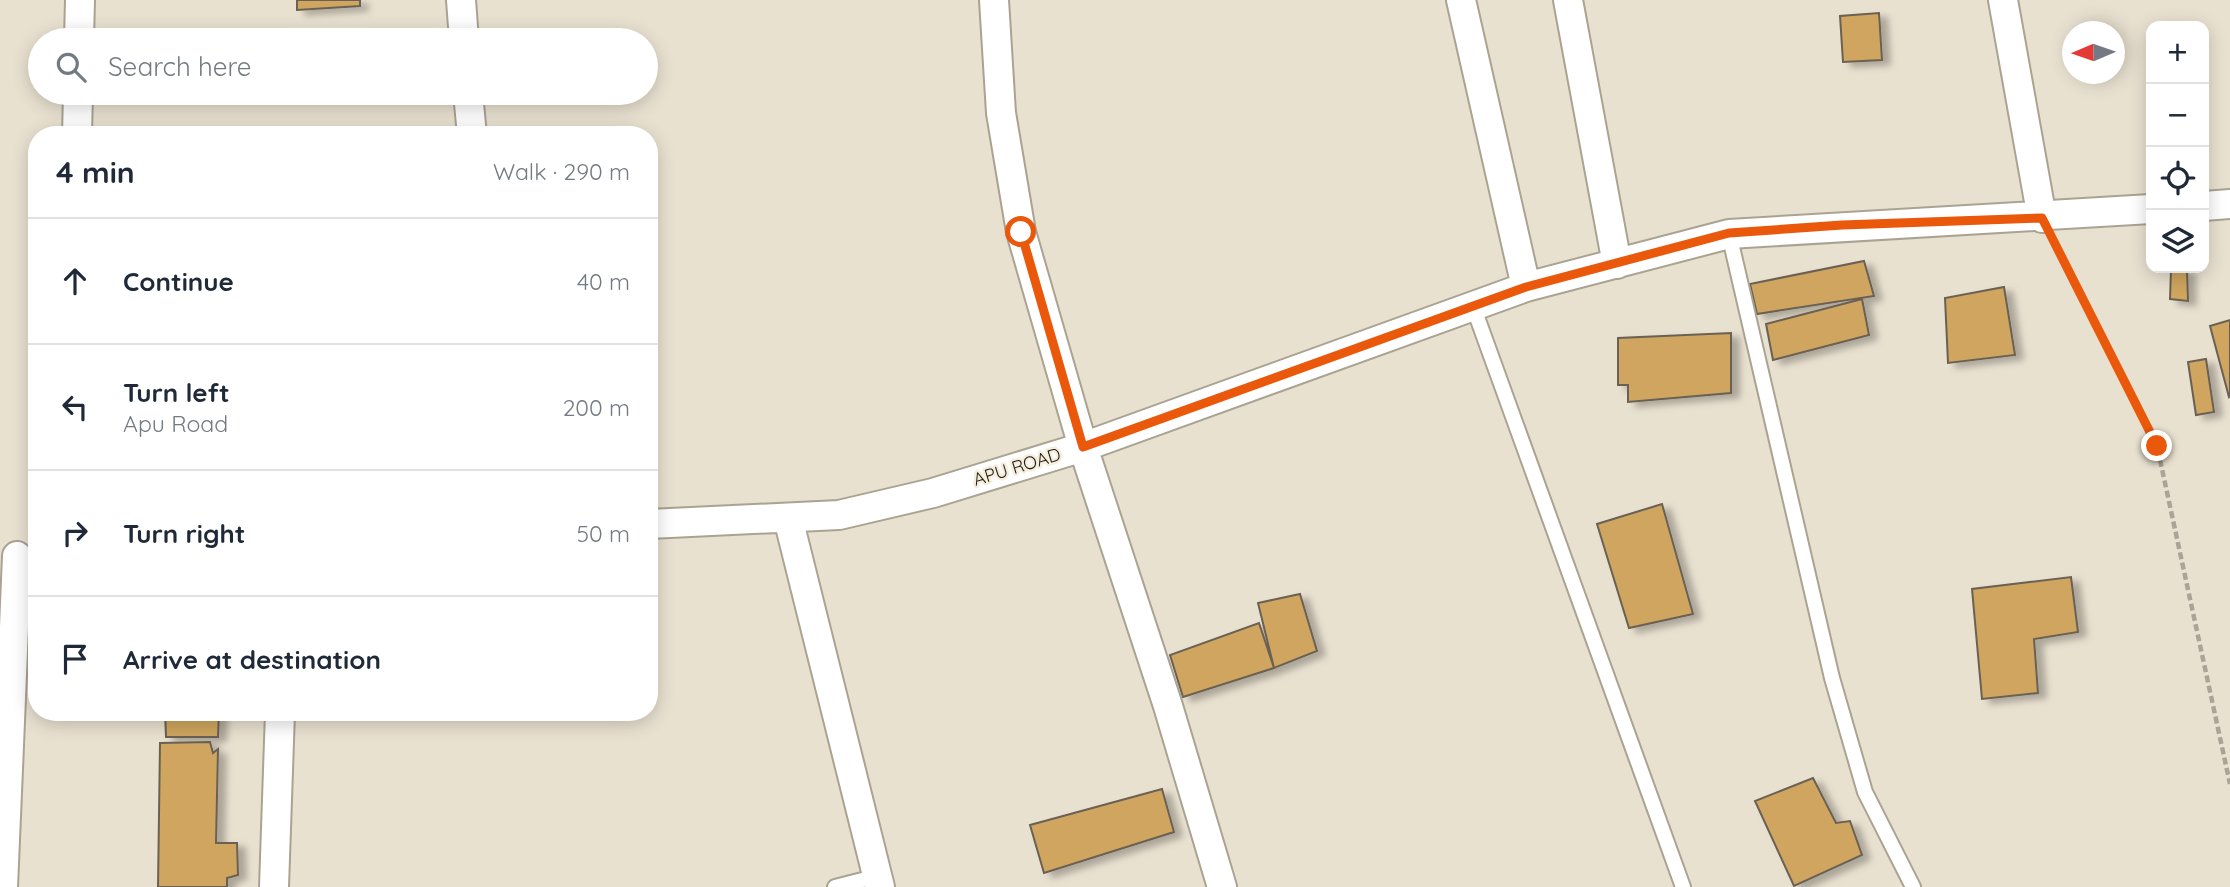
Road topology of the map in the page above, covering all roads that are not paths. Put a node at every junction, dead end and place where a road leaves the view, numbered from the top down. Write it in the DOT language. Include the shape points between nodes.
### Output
graph roads {
  1 [pos="80,0"];
  2 [pos="461,0"];
  3 [pos="994,0"];
  4 [pos="1461,0"];
  5 [pos="1568,0"];
  6 [pos="2003,0"];
  7 [pos="79,28"];
  8 [pos="463,28"];
  9 [pos="78,105"];
  10 [pos="469,105"];
  11 [pos="77,126"];
  12 [pos="471,126"];
  13 [pos="2230,204"];
  14 [pos="2209,206"];
  15 [pos="2146,209"];
  16 [pos="2042,218"];
  17 [pos="1729,233"];
  18 [pos="1617,264"];
  19 [pos="1526,287"];
  20 [pos="1473,306"];
  21 [pos="1083,447"];
  22 [pos="788,518"];
  23 [pos="658,524"];
  24 [pos="18,557"];
  25 [pos="280,721"];
  26 [pos="879,882"];
  27 [pos="3,887"];
  28 [pos="274,887"];
  29 [pos="835,887"];
  30 [pos="1222,887"];
  31 [pos="1683,887"];
  32 [pos="1913,887"];
  1 -- 7 [label="street"];
  2 -- 8 [label="street"];
  3 -- 21 [label="street" via="1001,113 1021,232"];
  4 -- 19 [label="street"];
  5 -- 18 [label="street"];
  6 -- 16 [label="street"];
  9 -- 11 [label="street"];
  10 -- 12 [label="street"];
  13 -- 14 [label="street"];
  15 -- 16 [label="street, APU ROAD"];
  16 -- 17 [label="street, APU ROAD"];
  17 -- 18 [label="street, APU ROAD"];
  17 -- 32 [label="lane" via="1832,678 1865,792"];
  18 -- 19 [label="street, APU ROAD"];
  19 -- 20 [label="street, APU ROAD"];
  20 -- 21 [label="street, APU ROAD"];
  20 -- 31 [label="lane"];
  21 -- 22 [label="street, APU ROAD" via="933,493 839,514"];
  21 -- 30 [label="street"];
  22 -- 23 [label="street, APU ROAD"];
  22 -- 26 [label="street"];
  24 -- 27 [label="street"];
  25 -- 28 [label="street"];
  26 -- 29 [label="lane"];
}
